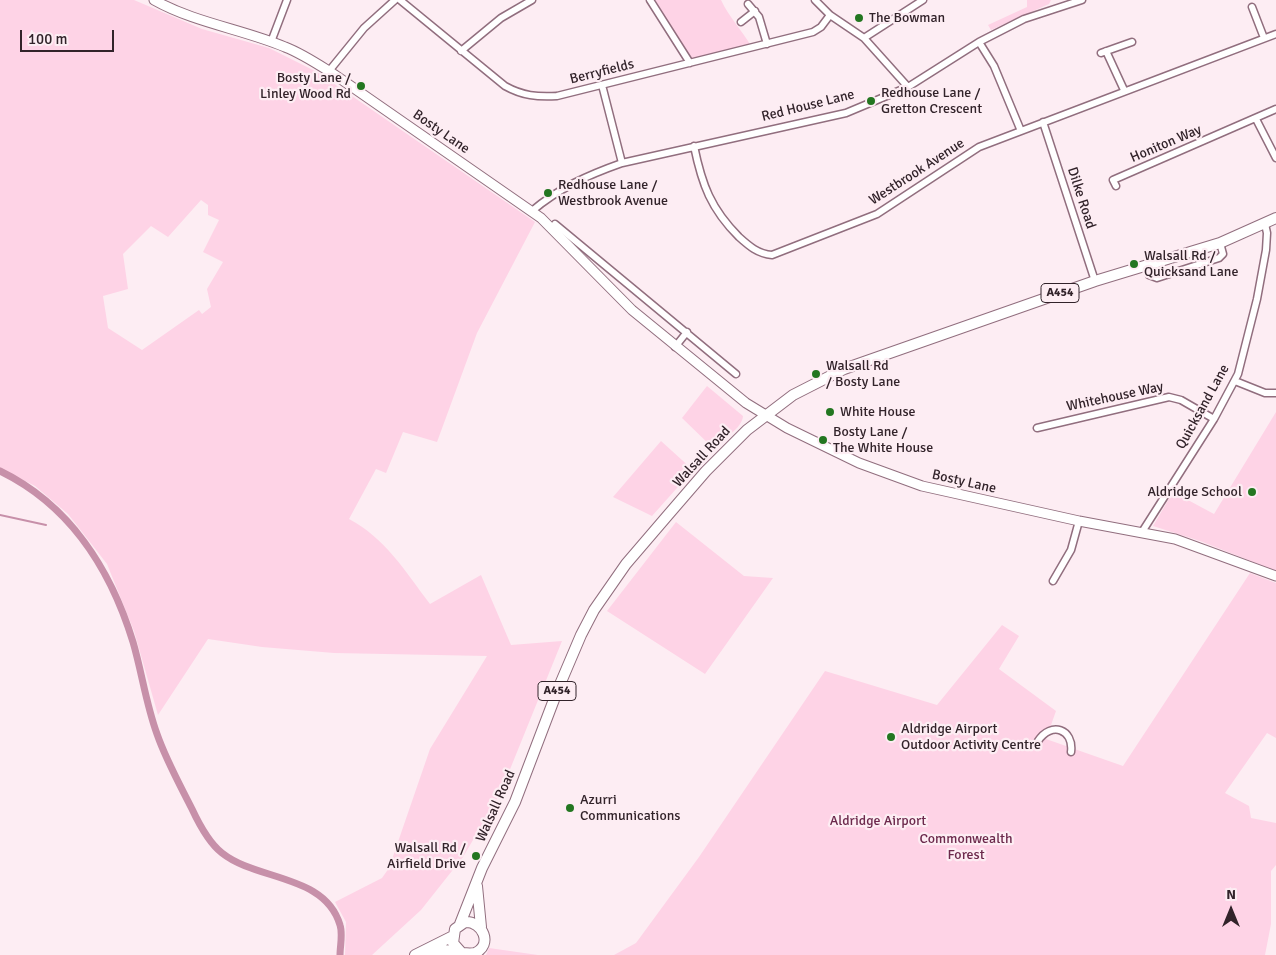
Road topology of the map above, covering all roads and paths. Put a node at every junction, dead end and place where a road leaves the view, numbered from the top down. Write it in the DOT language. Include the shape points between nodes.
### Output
graph roads {
  1 [pos="154,0"];
  2 [pos="287,0"];
  3 [pos="396,0"];
  4 [pos="400,0"];
  5 [pos="532,0"];
  6 [pos="650,0"];
  7 [pos="815,0"];
  8 [pos="923,0"];
  9 [pos="1082,0"];
  10 [pos="748,4"];
  11 [pos="1058,4"];
  12 [pos="1252,7"];
  13 [pos="755,11"];
  14 [pos="830,15"];
  15 [pos="740,22"];
  16 [pos="1276,34"];
  17 [pos="864,38"];
  18 [pos="1264,38"];
  19 [pos="271,42"];
  20 [pos="979,42"];
  21 [pos="1132,42"];
  22 [pos="767,44"];
  23 [pos="461,51"];
  24 [pos="690,63"];
  25 [pos="329,71"];
  26 [pos="602,85"];
  27 [pos="908,87"];
  28 [pos="1124,90"];
  29 [pos="1276,109"];
  30 [pos="1256,118"];
  31 [pos="1043,122"];
  32 [pos="1021,131"];
  33 [pos="694,146"];
  34 [pos="1276,158"];
  35 [pos="622,164"];
  36 [pos="1116,186"];
  37 [pos="532,211"];
  38 [pos="1276,218"];
  39 [pos="555,224"];
  40 [pos="1265,224"];
  41 [pos="1220,243"];
  42 [pos="1146,266"];
  43 [pos="1095,281"];
  44 [pos="687,332"];
  45 [pos="675,347"];
  46 [pos="736,374"];
  47 [pos="1235,381"];
  48 [pos="1276,394"];
  49 [pos="764,416"];
  50 [pos="1214,419"];
  51 [pos="1047,424"];
  52 [pos="1037,428"];
  53 [pos="1047,433"];
  54 [pos="1078,521"];
  55 [pos="1142,532"];
  56 [pos="1276,576"];
  57 [pos="1053,581"];
  58 [pos="1038,741"];
  59 [pos="1071,752"];
  60 [pos="477,885"];
  61 [pos="460,924"];
  62 [pos="481,927"];
  63 [pos="453,936"];
  64 [pos="479,952"];
  65 [pos="419,953"];
  66 [pos="463,954"];
  1 -- 19 [label="main road, Bosty Lane" via="202,21"];
  2 -- 19 [label="street"];
  3 -- 25 [label="street" via="364,28"];
  4 -- 23 [label="street, Berryfields"];
  5 -- 23 [label="street" via="502,18"];
  6 -- 24 [label="street"];
  7 -- 14 [label="street"];
  8 -- 17 [label="street"];
  9 -- 11 [label="street, Red House Lane"];
  10 -- 13 [label="street"];
  11 -- 20 [label="street, Red House Lane"];
  12 -- 18 [label="street"];
  13 -- 15 [label="street"];
  13 -- 22 [label="street"];
  14 -- 17 [label="street"];
  14 -- 22 [label="street, Berryfields" via="813,32"];
  16 -- 18 [label="street, Westbrook Avenue"];
  17 -- 27 [label="street"];
  18 -- 28 [label="street, Westbrook Avenue"];
  19 -- 25 [label="main road, Bosty Lane" via="302,54"];
  20 -- 27 [label="street, Red House Lane"];
  20 -- 32 [label="street" via="994,66"];
  21 -- 28 [label="street" via="1104,52"];
  22 -- 24 [label="street, Berryfields"];
  23 -- 26 [label="street, Berryfields" via="520,94 557,96"];
  24 -- 26 [label="street, Berryfields"];
  25 -- 37 [label="main road, Bosty Lane"];
  26 -- 35 [label="street"];
  27 -- 33 [label="street, Red House Lane" via="846,113"];
  28 -- 31 [label="street, Westbrook Avenue"];
  29 -- 30 [label="street, Honiton Way"];
  30 -- 34 [label="street"];
  30 -- 36 [label="street, Honiton Way" via="1236,131 1113,180"];
  31 -- 32 [label="street, Westbrook Avenue"];
  31 -- 43 [label="street, Dilke Road"];
  32 -- 33 [label="street, Westbrook Avenue" via="964,156 877,214 772,255 758,252 724,221 706,191"];
  33 -- 35 [label="street, Red House Lane"];
  35 -- 37 [label="street, Red House Lane" via="566,186"];
  37 -- 45 [label="main road, Bosty Lane" via="625,304"];
  38 -- 40 [label="main road, Walsall Road / A454"];
  39 -- 44 [label="street"];
  40 -- 41 [label="main road, Walsall Road / A454"];
  40 -- 47 [label="street, Quicksand Lane" via="1267,242 1257,299"];
  41 -- 42 [label="main road, Walsall Road / A454"];
  41 -- 42 [label="street" via="1223,254 1219,258 1157,278 1149,275"];
  42 -- 43 [label="main road, Walsall Road / A454"];
  43 -- 49 [label="main road, Walsall Road / A454" via="844,369 793,395"];
  44 -- 45 [label="street"];
  44 -- 46 [label="street" via="723,367"];
  45 -- 49 [label="main road, Bosty Lane"];
  47 -- 48 [label="street" via="1264,393"];
  47 -- 50 [label="street, Quicksand Lane"];
  49 -- 54 [label="main road, Bosty Lane" via="859,463 922,486"];
  49 -- 60 [label="main road, Walsall Road / A454" via="706,470 626,564 594,610"];
  50 -- 51 [label="street, Whitehouse Way" via="1181,400 1168,397"];
  50 -- 55 [label="street, Quicksand Lane"];
  51 -- 52 [label="street, Whitehouse Way"];
  51 -- 53 [label="street"];
  54 -- 55 [label="main road, Bosty Lane"];
  54 -- 57 [label="street" via="1070,550"];
  55 -- 56 [label="main road, Bosty Lane" via="1201,547"];
  58 -- 59 [label="street" via="1049,730 1056,729 1068,735 1072,743"];
  60 -- 61 [label="main road, Walsall Road / A454"];
  60 -- 62 [label="main road, Walsall Road / A454"];
  61 -- 62 [label="main road" via="469,922"];
  61 -- 63 [label="main road"];
  62 -- 64 [label="main road" via="485,938"];
  63 -- 65 [label="main road"];
  63 -- 66 [label="main road" via="455,946"];
  64 -- 66 [label="main road"];
  65 -- 66 [label="main road"];
}
